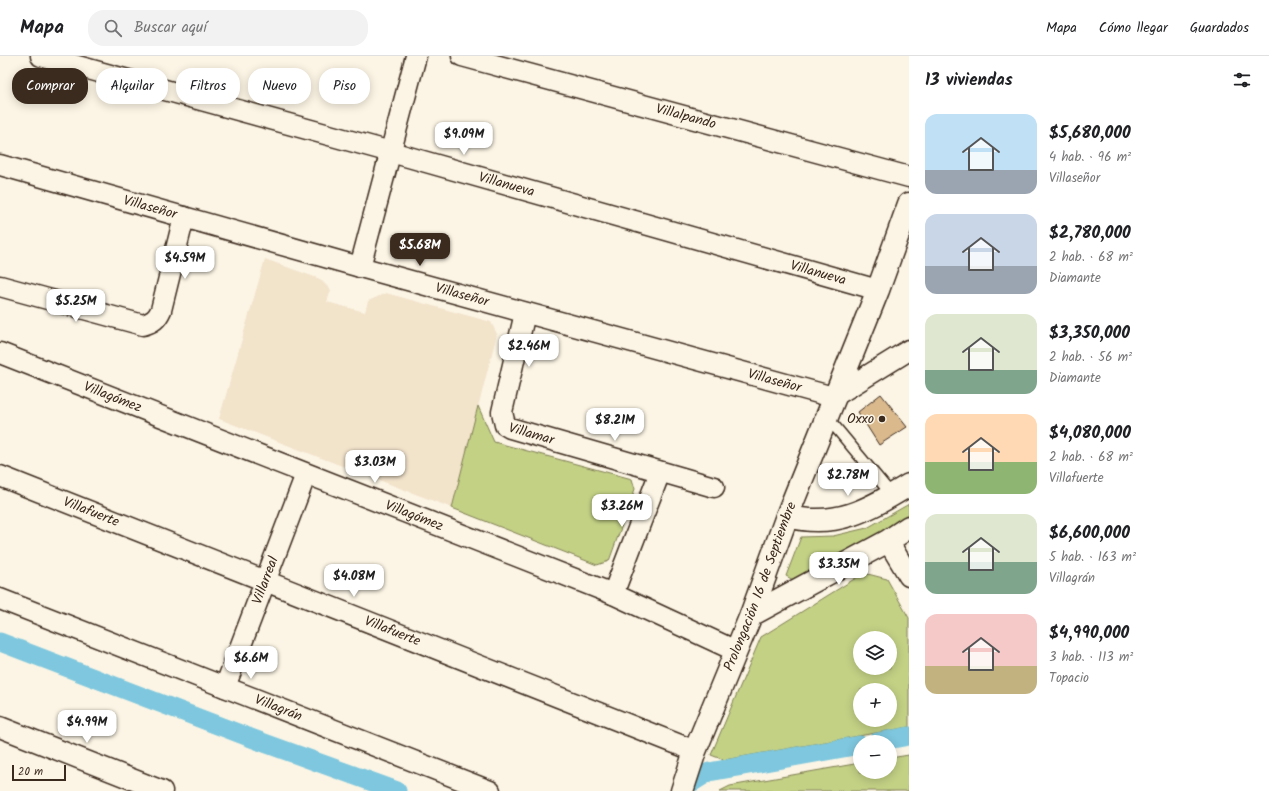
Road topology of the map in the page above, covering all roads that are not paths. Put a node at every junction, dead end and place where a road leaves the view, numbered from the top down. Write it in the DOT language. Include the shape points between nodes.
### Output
graph roads {
  1 [pos="42,56"];
  2 [pos="416,56"];
  3 [pos="462,56"];
  4 [pos="391,152"];
  5 [pos="0,165"];
  6 [pos="909,177"];
  7 [pos="909,204"];
  8 [pos="184,217"];
  9 [pos="360,267"];
  10 [pos="0,286"];
  11 [pos="878,290"];
  12 [pos="525,313"];
  13 [pos="909,350"];
  14 [pos="0,353"];
  15 [pos="829,406"];
  16 [pos="660,472"];
  17 [pos="306,474"];
  18 [pos="0,476"];
  19 [pos="714,487"];
  20 [pos="901,490"];
  21 [pos="787,516"];
  22 [pos="909,526"];
  23 [pos="888,541"];
  24 [pos="909,576"];
  25 [pos="267,580"];
  26 [pos="613,594"];
  27 [pos="0,599"];
  28 [pos="751,614"];
  29 [pos="736,651"];
  30 [pos="226,687"];
  31 [pos="0,727"];
  32 [pos="695,751"];
  33 [pos="162,791"];
  34 [pos="490,791"];
  35 [pos="682,791"];
  1 -- 4 [label="street, Villanueva"];
  2 -- 4 [label="street"];
  3 -- 6 [label="street, Villalpando"];
  4 -- 9 [label="street"];
  4 -- 11 [label="street, Villanueva"];
  5 -- 8 [label="street, Villaseñor"];
  7 -- 11 [label="street, Prolongación 16 de Septiembre"];
  8 -- 9 [label="street, Villaseñor"];
  8 -- 10 [label="street" via="161,310 152,322 143,325"];
  9 -- 12 [label="street, Villaseñor"];
  11 -- 15 [label="street, Prolongación 16 de Septiembre"];
  12 -- 15 [label="street, Villaseñor"];
  12 -- 16 [label="street, Villamar" via="502,412 505,425"];
  13 -- 15 [label="street"];
  14 -- 17 [label="street, Villagómez"];
  15 -- 20 [label="lane"];
  15 -- 21 [label="street, Prolongación 16 de Septiembre"];
  16 -- 19 [label="street, Villamar"];
  16 -- 26 [label="street"];
  17 -- 25 [label="street, Villarreal"];
  17 -- 26 [label="street, Villagómez"];
  18 -- 25 [label="street, Villafuerte"];
  20 -- 21 [label="street" via="860,512 831,520 805,521"];
  21 -- 28 [label="street, Prolongación 16 de Septiembre"];
  22 -- 23 [label="street"];
  23 -- 24 [label="street"];
  23 -- 28 [label="street"];
  25 -- 30 [label="street, Villarreal"];
  25 -- 32 [label="street, Villafuerte"];
  26 -- 29 [label="street, Villagómez"];
  27 -- 30 [label="street, Villagrán"];
  28 -- 29 [label="street, Prolongación 16 de Septiembre"];
  29 -- 32 [label="street, Prolongación 16 de Septiembre"];
  30 -- 34 [label="street, Villagrán"];
  31 -- 33 [label="street"];
  32 -- 35 [label="street, Prolongación 16 de Septiembre"];
}
